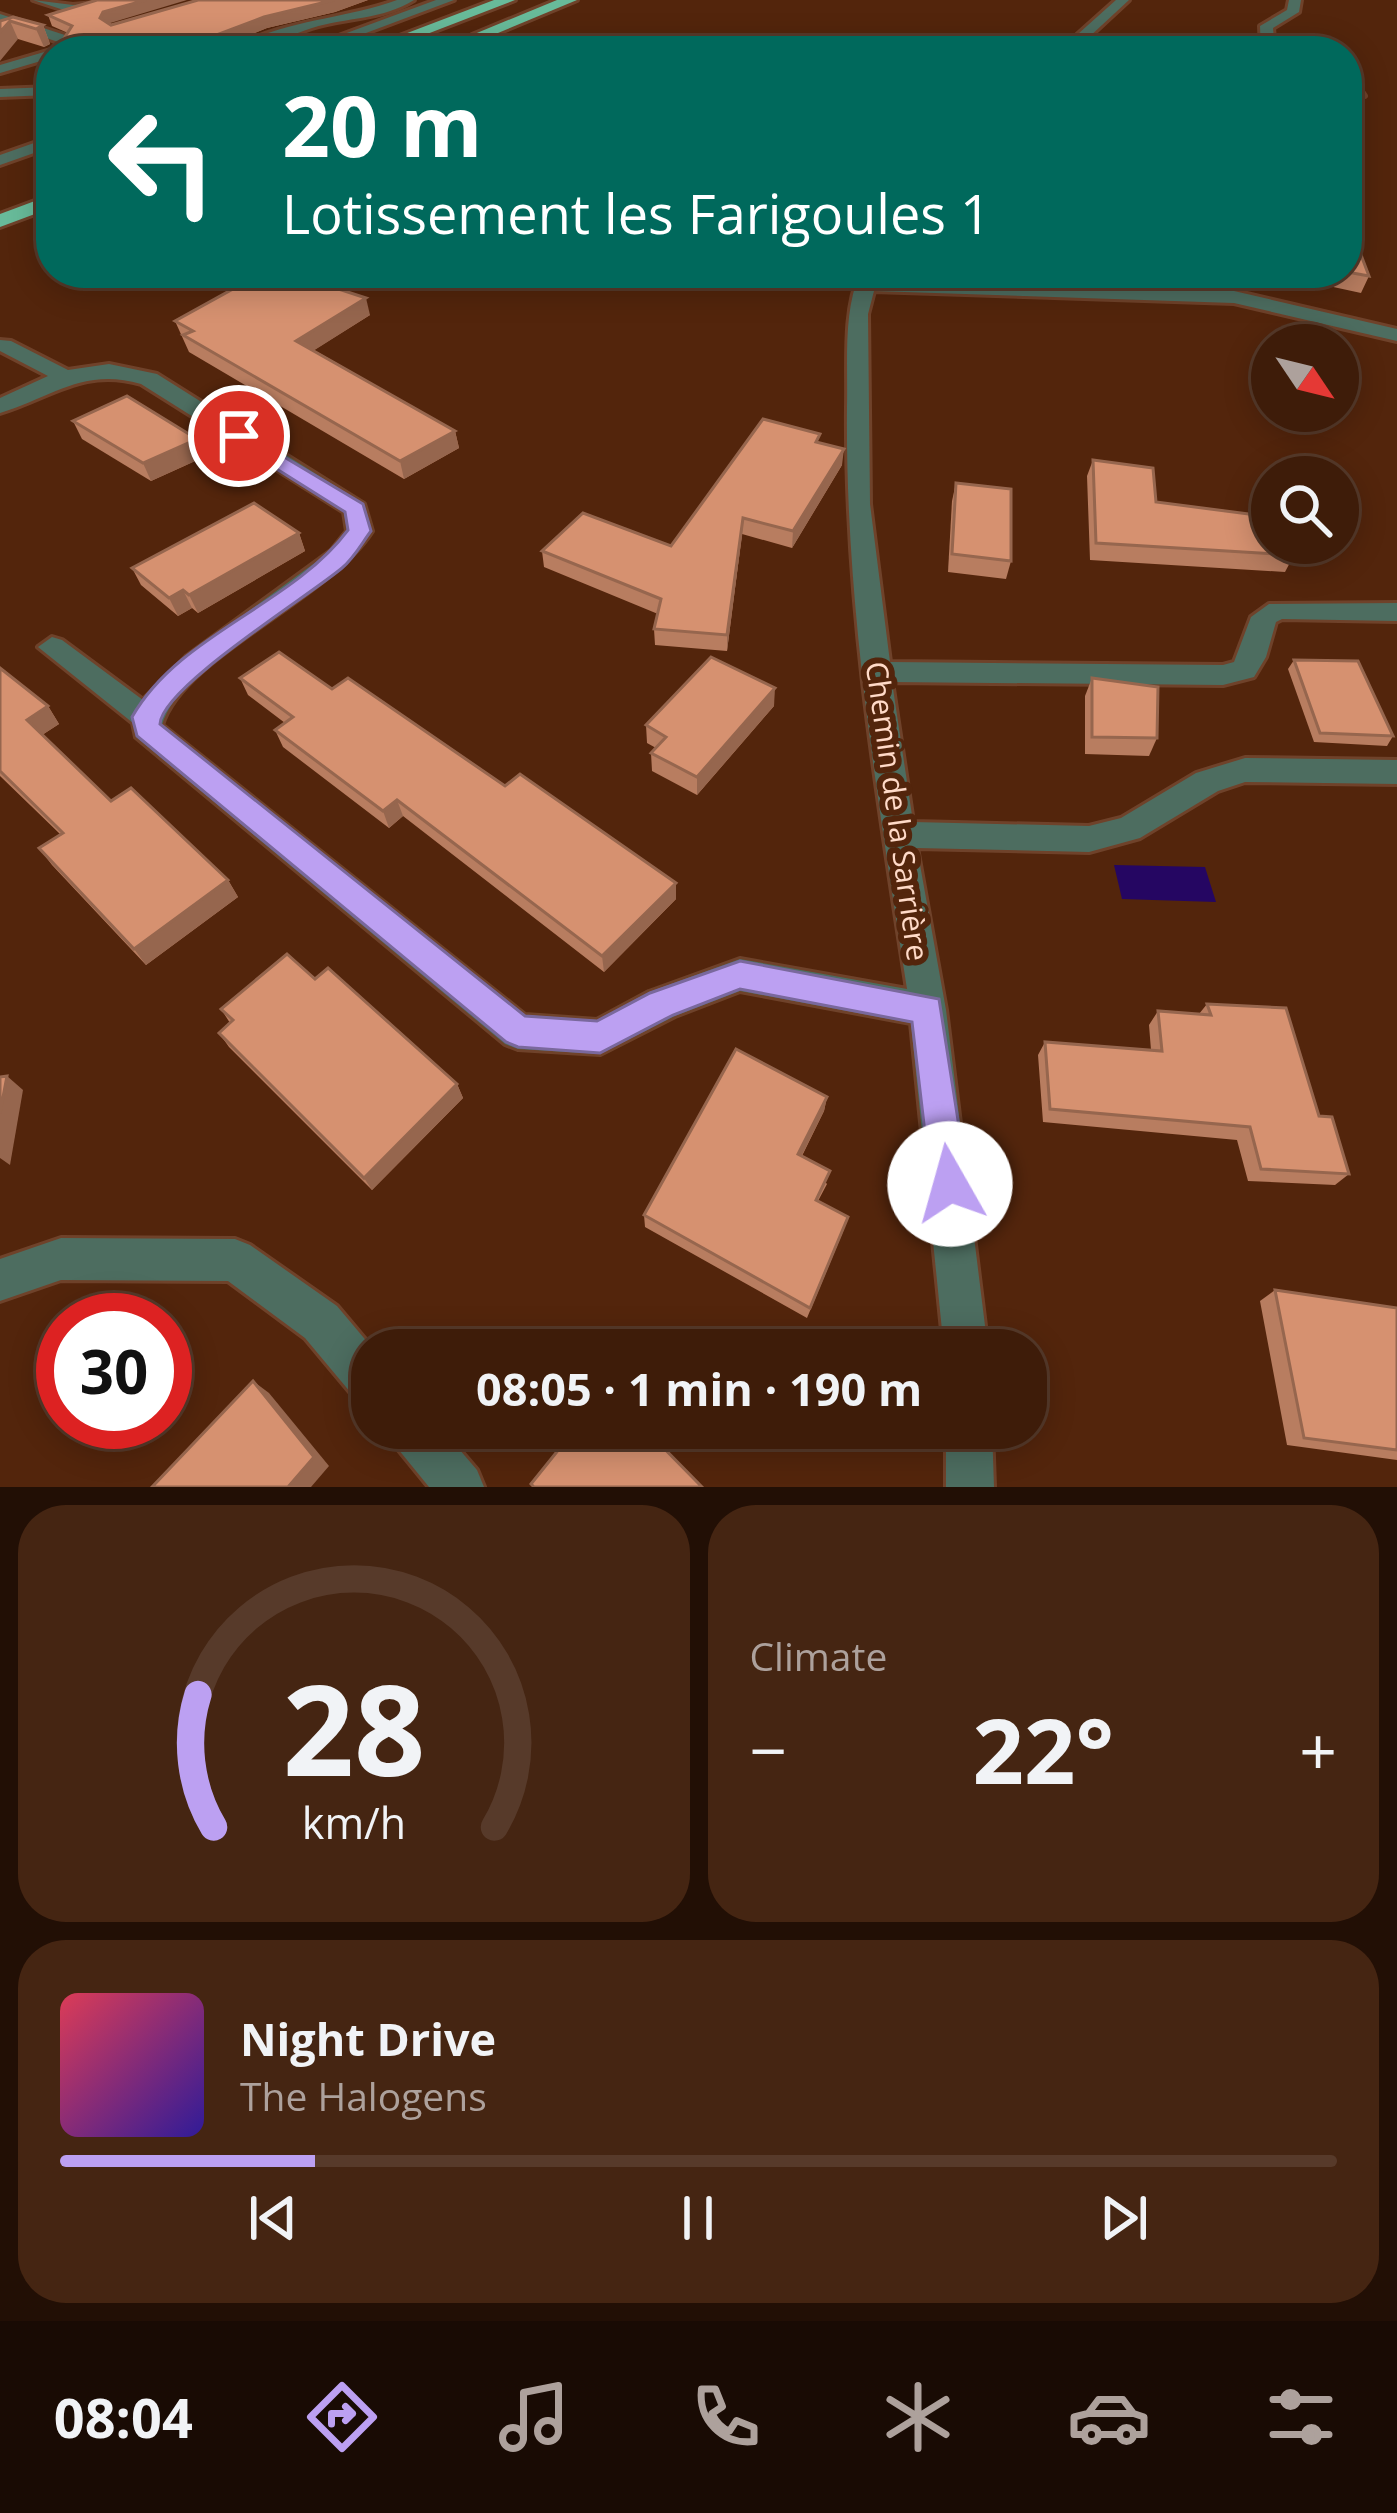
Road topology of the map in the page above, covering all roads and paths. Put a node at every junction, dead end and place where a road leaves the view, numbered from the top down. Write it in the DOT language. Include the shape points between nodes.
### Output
graph roads {
  1 [pos="39,0"];
  2 [pos="121,0"];
  3 [pos="372,0"];
  4 [pos="448,0"];
  5 [pos="508,0"];
  6 [pos="527,0"];
  7 [pos="570,0"];
  8 [pos="1295,0"];
  9 [pos="1116,1"];
  10 [pos="408,5"];
  11 [pos="281,15"];
  12 [pos="2,20"];
  13 [pos="313,23"];
  14 [pos="53,36"];
  15 [pos="277,36"];
  16 [pos="339,36"];
  17 [pos="409,36"];
  18 [pos="430,36"];
  19 [pos="477,36"];
  20 [pos="1081,36"];
  21 [pos="1267,36"];
  22 [pos="36,58"];
  23 [pos="0,70"];
  24 [pos="36,92"];
  25 [pos="0,93"];
  26 [pos="36,147"];
  27 [pos="0,160"];
  28 [pos="36,188"];
  29 [pos="0,201"];
  30 [pos="36,207"];
  31 [pos="0,221"];
  32 [pos="865,288"];
  33 [pos="1050,288"];
  34 [pos="1397,335"];
  35 [pos="4,345"];
  36 [pos="64,376"];
  37 [pos="0,406"];
  38 [pos="1397,612"];
  39 [pos="52,646"];
  40 [pos="877,672"];
  41 [pos="146,717"];
  42 [pos="1397,772"];
  43 [pos="898,835"];
  44 [pos="928,1010"];
  45 [pos="0,1280"];
  46 [pos="965,1329"];
  47 [pos="351,1358"];
  48 [pos="428,1449"];
  49 [pos="969,1449"];
  50 [pos="460,1487"];
  51 [pos="970,1487"];
  1 -- 2 [label="street" via="73,9"];
  3 -- 10 [label="street"];
  4 -- 10 [label="street"];
  5 -- 17 [label="highway"];
  6 -- 18 [label="highway"];
  7 -- 19 [label="highway"];
  8 -- 21 [label="street" via="1293,12 1266,26"];
  9 -- 20 [label="street"];
  10 -- 13 [label="street"];
  10 -- 16 [label="street"];
  11 -- 13 [label="street"];
  12 -- 14 [label="street"];
  13 -- 15 [label="street"];
  22 -- 23 [label="street"];
  24 -- 25 [label="street"];
  26 -- 27 [label="street"];
  28 -- 29 [label="highway"];
  30 -- 31 [label="highway"];
  32 -- 40 [label="street, Chemin de la Sarrière" via="858,504"];
  33 -- 34 [label="street" via="1234,297"];
  35 -- 36 [label="street"];
  36 -- 37 [label="street"];
  36 -- 41 [label="street" via="121,369 149,379 355,509 360,531 338,560 212,650"];
  38 -- 40 [label="street" via="1278,610 1264,617 1244,670 1223,675"];
  39 -- 41 [label="street"];
  40 -- 43 [label="street, Chemin de la Sarrière"];
  41 -- 44 [label="street" via="146,728 518,1031 600,1037 740,975"];
  42 -- 43 [label="street" via="1245,770 1208,782 1130,830 1089,839"];
  43 -- 44 [label="street, Chemin de la Sarrière"];
  44 -- 46 [label="street, Chemin de la Sarrière"];
  45 -- 47 [label="street" via="61,1259 235,1260 321,1322"];
  48 -- 50 [label="street"];
  49 -- 51 [label="street"];
}
